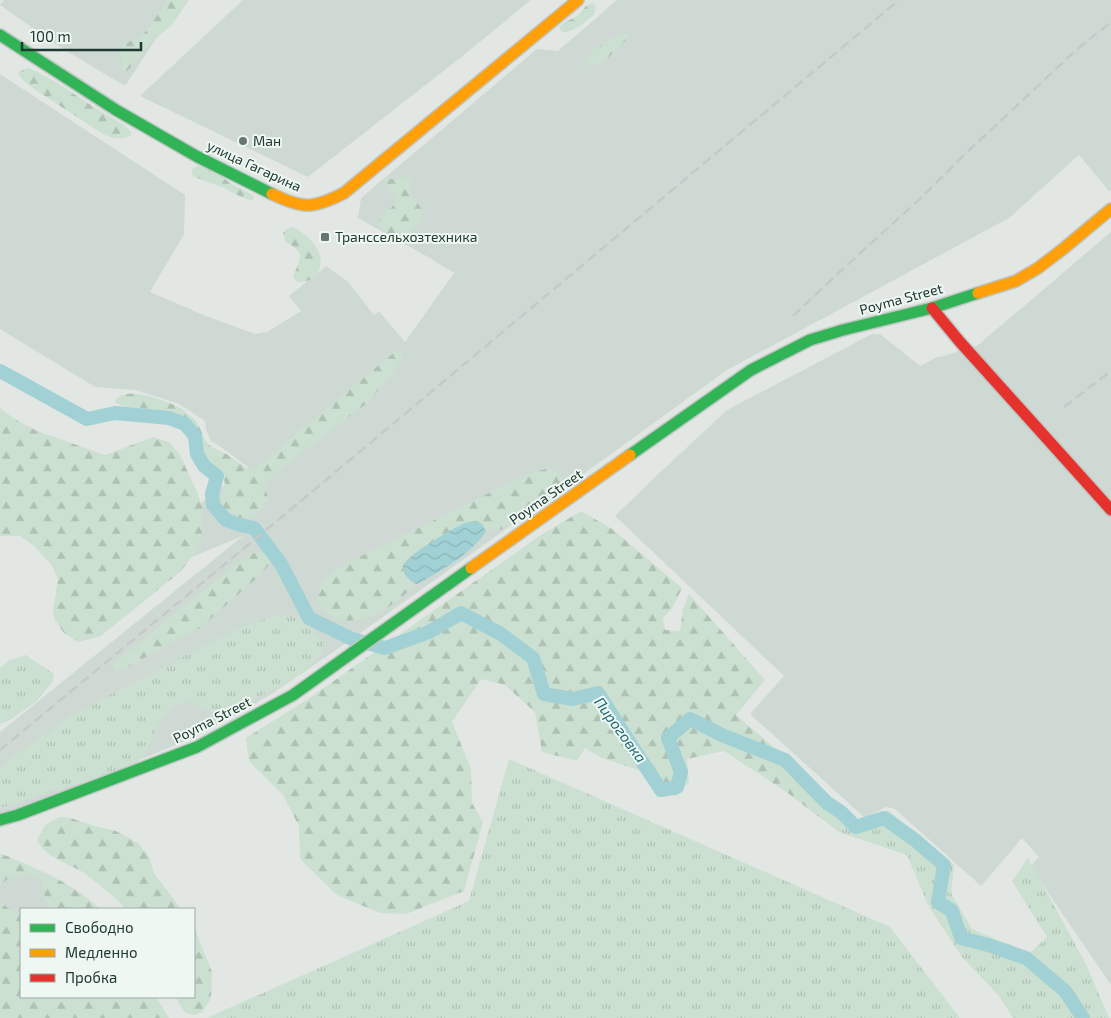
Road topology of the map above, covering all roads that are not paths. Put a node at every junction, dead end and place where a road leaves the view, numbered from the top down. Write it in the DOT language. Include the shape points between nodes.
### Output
graph roads {
  1 [pos="578,0"];
  2 [pos="0,35"];
  3 [pos="1111,209"];
  4 [pos="932,308"];
  5 [pos="1111,510"];
  6 [pos="0,820"];
  1 -- 2 [label="main road, улица Гагарина" via="344,193 310,206 289,202 196,156 116,110"];
  3 -- 4 [label="main road, Poyma Street" via="1038,268 1016,281"];
  4 -- 5 [label="main road"];
  4 -- 6 [label="main road, Poyma Street" via="810,340 751,370 293,695 197,747"];
}
